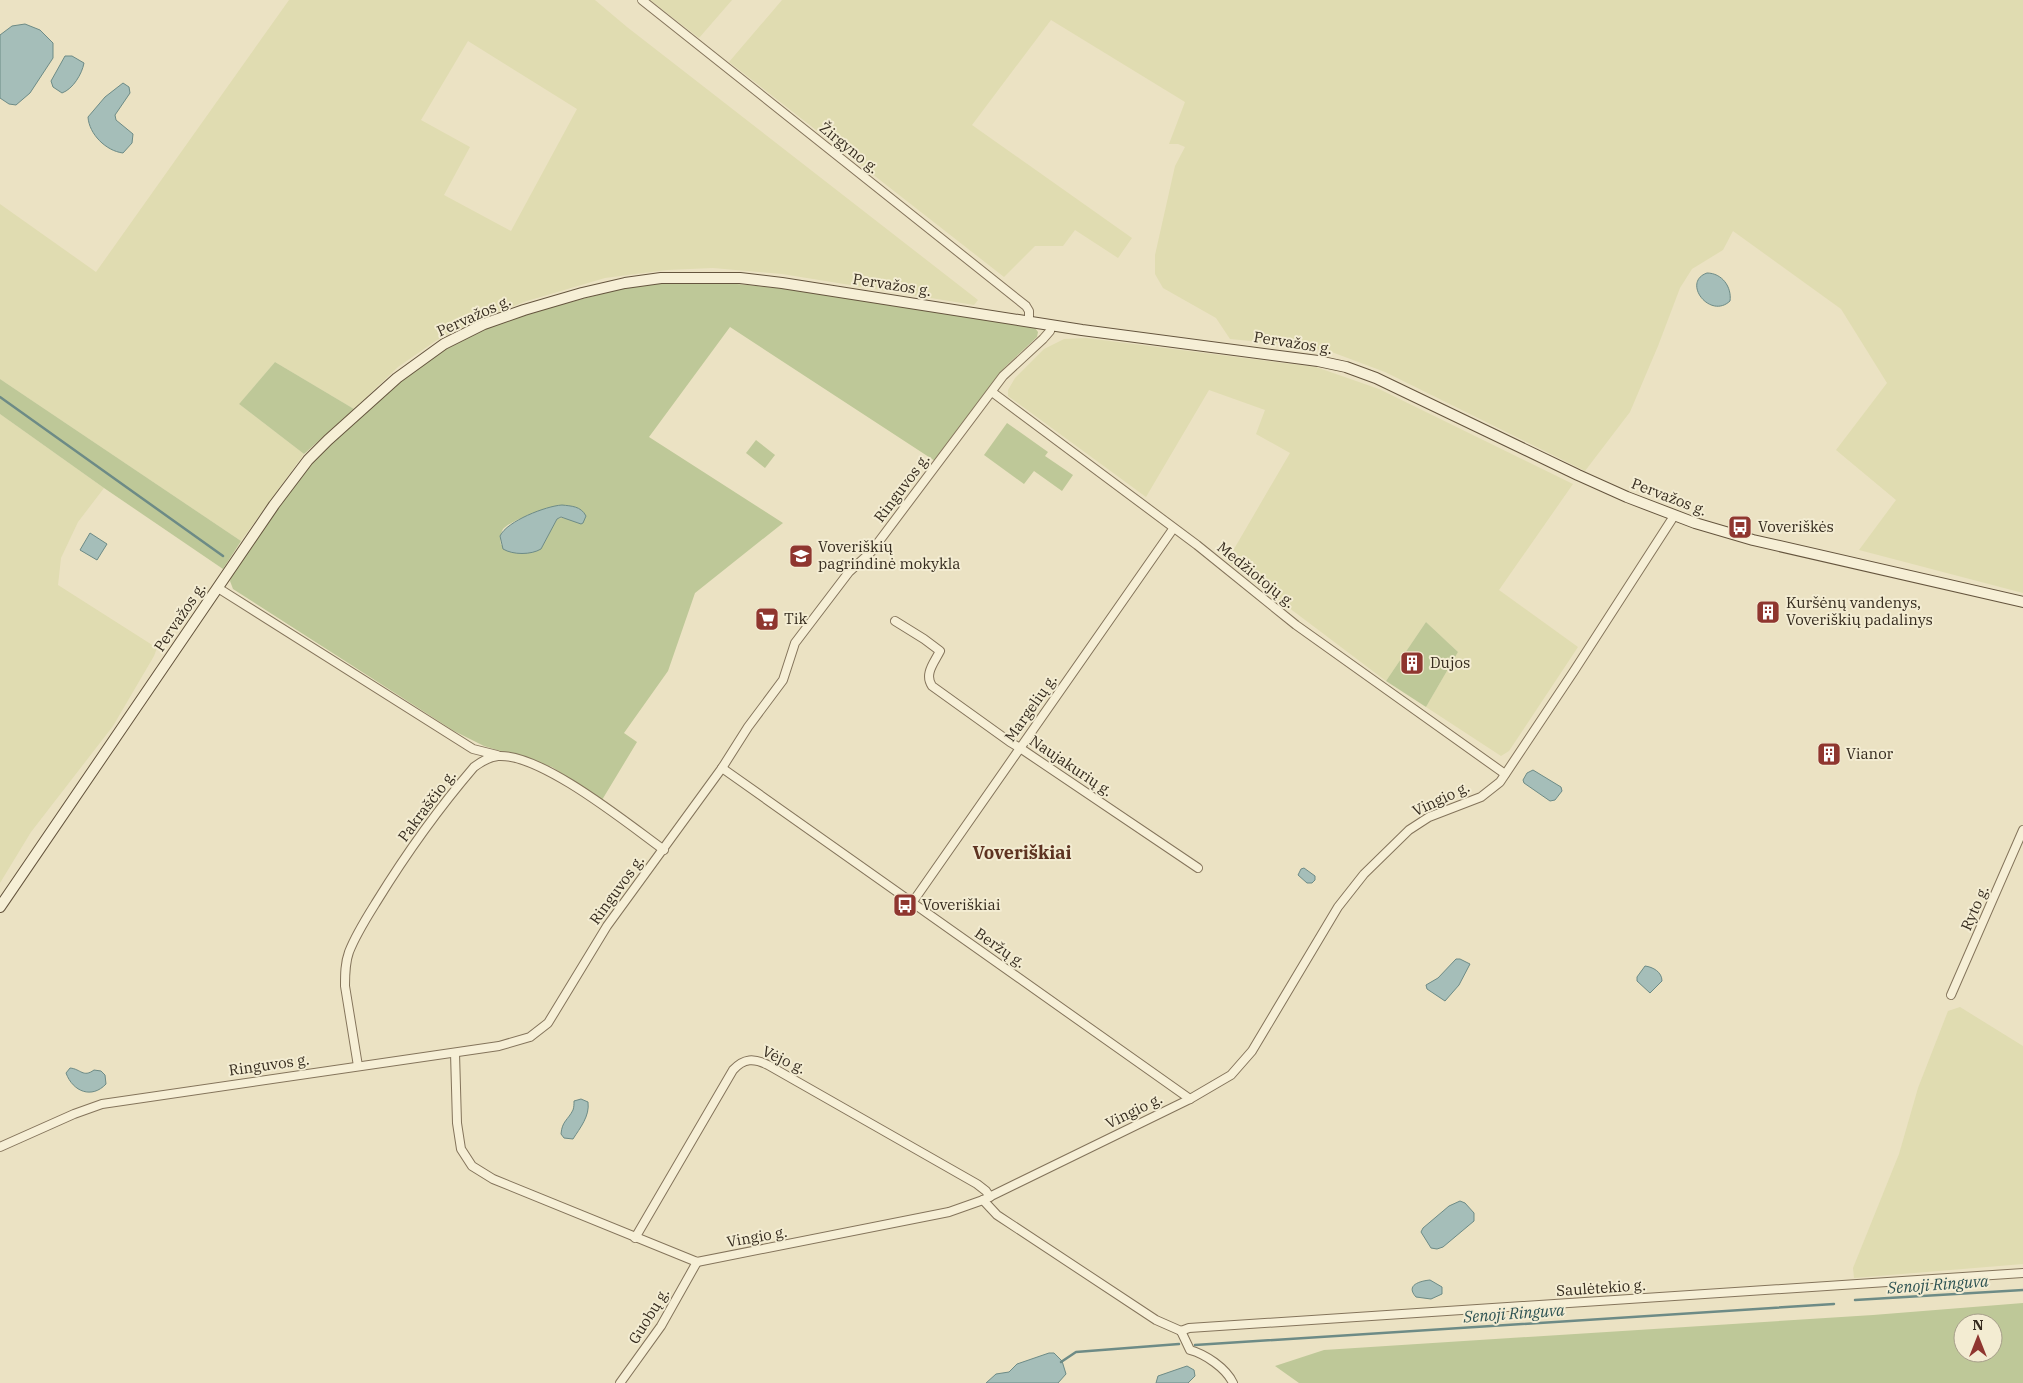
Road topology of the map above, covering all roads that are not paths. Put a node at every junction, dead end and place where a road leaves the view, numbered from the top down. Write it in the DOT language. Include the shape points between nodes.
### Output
graph roads {
  1 [pos="642,0"];
  2 [pos="1029,322"];
  3 [pos="1052,325"];
  4 [pos="992,392"];
  5 [pos="1674,516"];
  6 [pos="1173,529"];
  7 [pos="218,588"];
  8 [pos="2023,602"];
  9 [pos="895,621"];
  10 [pos="472,748"];
  11 [pos="1020,748"];
  12 [pos="500,756"];
  13 [pos="474,767"];
  14 [pos="722,768"];
  15 [pos="1505,774"];
  16 [pos="2023,830"];
  17 [pos="664,850"];
  18 [pos="1198,868"];
  19 [pos="912,903"];
  20 [pos="0,907"];
  21 [pos="1952,995"];
  22 [pos="455,1053"];
  23 [pos="358,1066"];
  24 [pos="1190,1099"];
  25 [pos="0,1147"];
  26 [pos="986,1198"];
  27 [pos="635,1238"];
  28 [pos="697,1262"];
  29 [pos="2023,1273"];
  30 [pos="1181,1331"];
  31 [pos="620,1383"];
  32 [pos="1232,1383"];
  1 -- 2 [label="street, Žirgyno g." via="1026,306"];
  2 -- 3 [label="main road, Pervažos g."];
  2 -- 7 [label="main road, Pervažos g." via="782,283 702,277 625,283 524,310 464,334 422,358 334,435 292,481"];
  3 -- 4 [label="street, Ringuvos g."];
  3 -- 5 [label="main road, Pervažos g." via="1292,356 1346,367 1392,385 1586,479"];
  4 -- 6 [label="street, Medžiotojų g."];
  4 -- 14 [label="street, Ringuvos g." via="871,552 849,572 804,631 792,652 783,680"];
  5 -- 8 [label="main road, Pervažos g." via="1753,540"];
  5 -- 15 [label="street, Vingio g."];
  6 -- 11 [label="street, Margelių g."];
  6 -- 15 [label="street, Medžiotojų g." via="1296,625"];
  7 -- 10 [label="street"];
  7 -- 20 [label="main road, Pervažos g."];
  9 -- 11 [label="street, Naujakurių g." via="940,651 928,673 932,686"];
  10 -- 12 [label="street"];
  10 -- 13 [label="street"];
  11 -- 18 [label="street, Naujakurių g."];
  11 -- 19 [label="street, Margelių g."];
  12 -- 13 [label="street, Pakraščio g."];
  12 -- 17 [label="street" via="526,761 555,774"];
  13 -- 23 [label="street, Pakraščio g." via="431,819 349,951 345,986"];
  14 -- 17 [label="street, Ringuvos g."];
  14 -- 19 [label="street, Beržų g."];
  15 -- 24 [label="street, Vingio g." via="1492,790 1429,817 1391,846 1338,907 1252,1051 1231,1075"];
  16 -- 21 [label="street, Ryto g."];
  17 -- 22 [label="street, Ringuvos g." via="607,926 557,1011 544,1027 517,1042"];
  19 -- 24 [label="street, Beržų g."];
  22 -- 23 [label="street, Ringuvos g."];
  22 -- 27 [label="street" via="459,1138 472,1166 493,1179"];
  23 -- 25 [label="street, Ringuvos g." via="102,1104"];
  24 -- 26 [label="street, Vingio g."];
  26 -- 27 [label="street, Vėjo g." via="986,1191 976,1184 768,1065 752,1059 738,1064 733,1070"];
  26 -- 28 [label="street, Vingio g." via="949,1212"];
  26 -- 30 [label="street" via="997,1215 1156,1320"];
  27 -- 28 [label="street"];
  28 -- 31 [label="street, Guobų g." via="661,1326"];
  29 -- 30 [label="street, Saulėtekio g."];
  30 -- 32 [label="street" via="1190,1350 1222,1369"];
}
